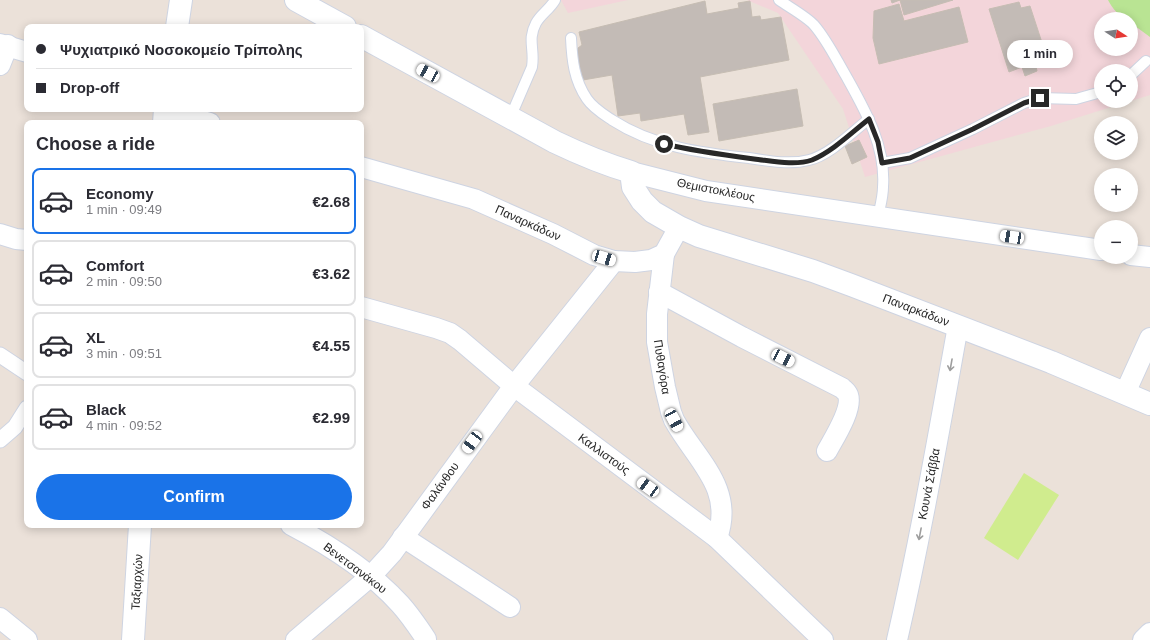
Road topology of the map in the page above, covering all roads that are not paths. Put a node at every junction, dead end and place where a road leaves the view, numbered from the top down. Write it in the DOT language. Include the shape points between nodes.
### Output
graph roads {
  1 [pos="181,0"];
  2 [pos="296,0"];
  3 [pos="555,0"];
  4 [pos="779,0"];
  5 [pos="177,24"];
  6 [pos="340,24"];
  7 [pos="364,38"];
  8 [pos="570,38"];
  9 [pos="4,44"];
  10 [pos="24,51"];
  11 [pos="1146,61"];
  12 [pos="0,65"];
  13 [pos="1138,68"];
  14 [pos="1094,94"];
  15 [pos="165,114"];
  16 [pos="510,118"];
  17 [pos="869,119"];
  18 [pos="195,120"];
  19 [pos="882,163"];
  20 [pos="364,168"];
  21 [pos="631,172"];
  22 [pos="878,216"];
  23 [pos="679,227"];
  24 [pos="0,234"];
  25 [pos="24,240"];
  26 [pos="1094,249"];
  27 [pos="664,254"];
  28 [pos="1138,256"];
  29 [pos="1150,257"];
  30 [pos="614,261"];
  31 [pos="659,292"];
  32 [pos="364,308"];
  33 [pos="958,326"];
  34 [pos="1150,338"];
  35 [pos="0,355"];
  36 [pos="24,371"];
  37 [pos="514,386"];
  38 [pos="1125,393"];
  39 [pos="1150,404"];
  40 [pos="24,413"];
  41 [pos="0,440"];
  42 [pos="827,451"];
  43 [pos="140,528"];
  44 [pos="296,528"];
  45 [pos="404,537"];
  46 [pos="717,538"];
  47 [pos="371,576"];
  48 [pos="510,607"];
  49 [pos="0,618"];
  50 [pos="1150,633"];
  51 [pos="426,639"];
  52 [pos="27,640"];
  53 [pos="134,640"];
  54 [pos="296,640"];
  55 [pos="823,640"];
  56 [pos="897,640"];
  57 [pos="1143,640"];
  1 -- 5 [label="street"];
  2 -- 6 [label="street"];
  3 -- 16 [label="lane" via="537,21 532,32 532,67"];
  4 -- 17 [label="lane" via="813,24 860,99"];
  7 -- 16 [label="street, Θεμιστοκλέους"];
  8 -- 17 [label="lane" via="578,84 587,100 618,124 664,144 714,154 776,162 797,162 823,155"];
  9 -- 10 [label="street"];
  9 -- 12 [label="street"];
  11 -- 13 [label="lane"];
  14 -- 19 [label="lane" via="1076,99 1040,98 1024,103 910,158"];
  15 -- 18 [label="street"];
  16 -- 21 [label="street, Θεμιστοκλέους" via="583,156"];
  17 -- 19 [label="lane" via="878,142"];
  19 -- 22 [label="lane" via="883,187"];
  20 -- 30 [label="street, Παναρκάδων" via="474,199 594,255"];
  21 -- 22 [label="street, Θεμιστοκλέους" via="706,190"];
  21 -- 23 [label="street, Παναρκάδων" via="633,188 642,201 653,212"];
  22 -- 26 [label="street, Θεμιστοκλέους"];
  23 -- 27 [label="street"];
  23 -- 33 [label="street, Παναρκάδων" via="699,236 851,285"];
  24 -- 25 [label="street"];
  27 -- 30 [label="street, Παναρκάδων" via="651,260"];
  27 -- 31 [label="street, Πυθαγόρα"];
  28 -- 29 [label="street"];
  30 -- 37 [label="street, Φαλάνθου"];
  31 -- 42 [label="street" via="847,392 847,409 836,437"];
  31 -- 46 [label="street, Πυθαγόρα" via="657,342 670,412 716,484 722,513"];
  32 -- 37 [label="street, Καλλιστούς" via="450,333"];
  33 -- 38 [label="street, Παναρκάδων"];
  33 -- 56 [label="street, Κουνά Σάββα, one-way" via="911,580"];
  34 -- 38 [label="street"];
  35 -- 36 [label="street"];
  37 -- 45 [label="street, Φαλάνθου"];
  37 -- 46 [label="street, Καλλιστούς"];
  38 -- 39 [label="street, Παναρκάδων"];
  40 -- 41 [label="street" via="15,427"];
  43 -- 53 [label="street, Ταξιαρχών"];
  44 -- 47 [label="street, Βενετσανάκου"];
  45 -- 47 [label="street, Φαλάνθου"];
  45 -- 48 [label="street"];
  46 -- 55 [label="street, Καλλιστούς"];
  47 -- 51 [label="street, Βενετσανάκου" via="401,605"];
  47 -- 54 [label="street, Φαλάνθου"];
  49 -- 52 [label="street"];
  50 -- 57 [label="street"];
}
